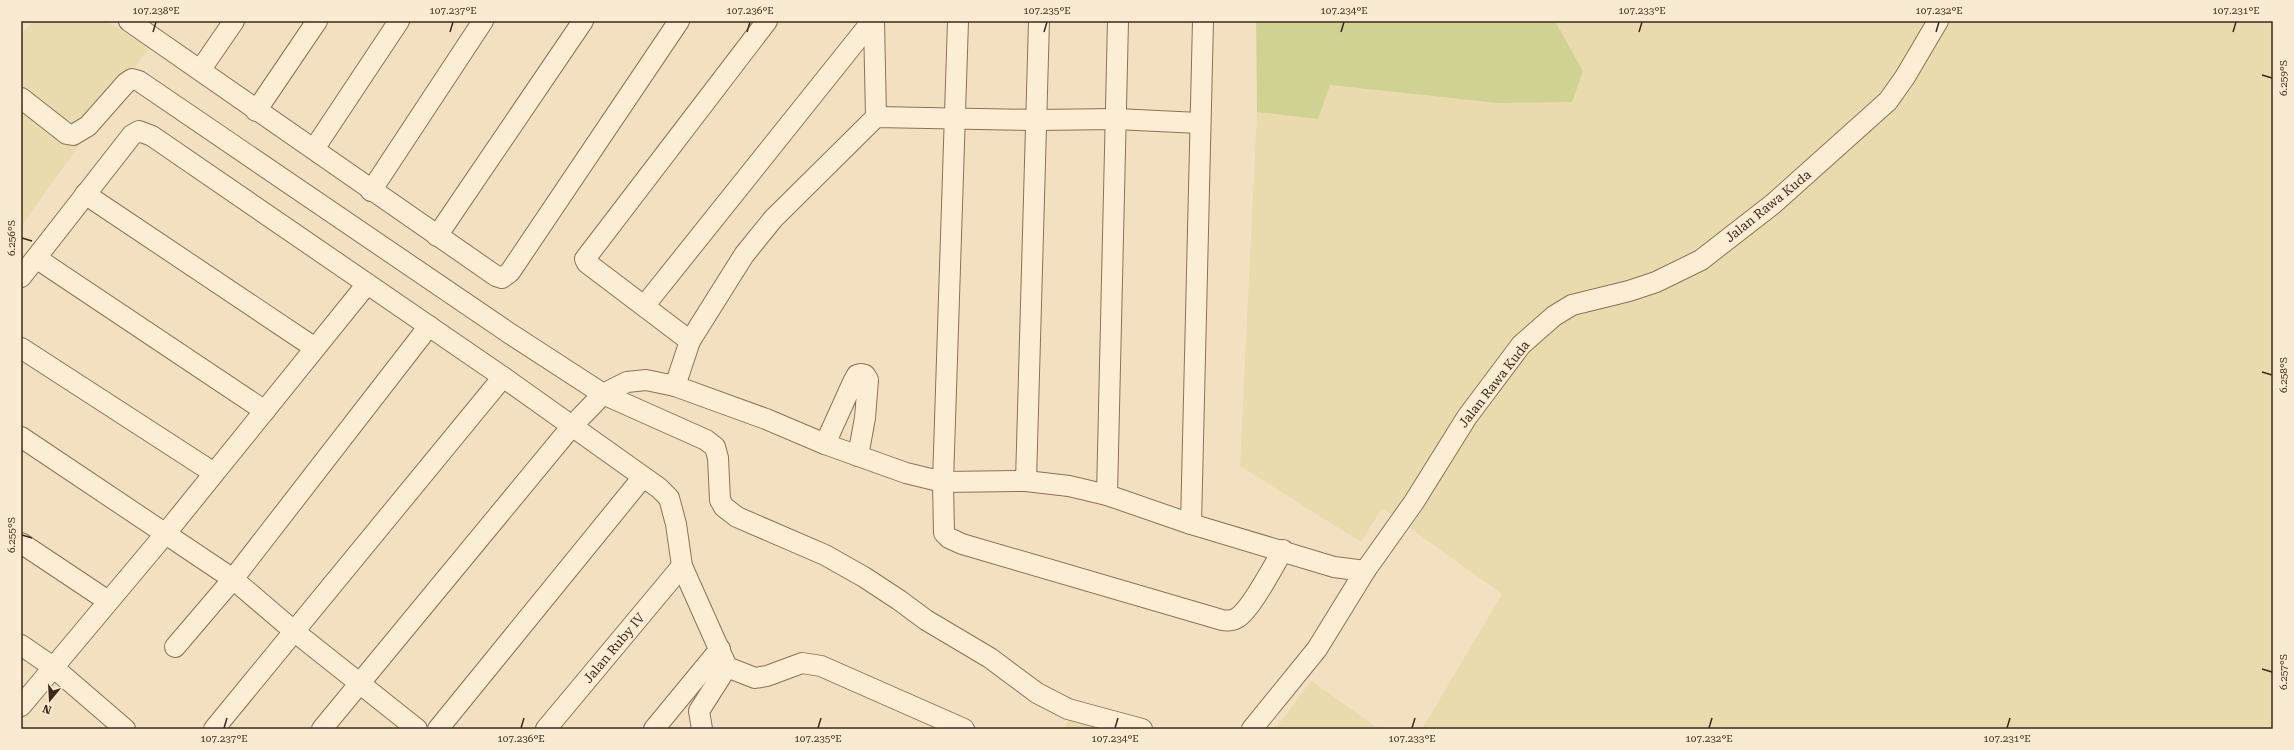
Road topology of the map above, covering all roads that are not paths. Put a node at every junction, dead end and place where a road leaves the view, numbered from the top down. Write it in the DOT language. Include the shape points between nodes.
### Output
graph roads {
  1 [pos="129,21"];
  2 [pos="234,21"];
  3 [pos="317,21"];
  4 [pos="399,21"];
  5 [pos="483,21"];
  6 [pos="583,21"];
  7 [pos="679,21"];
  8 [pos="767,21"];
  9 [pos="873,21"];
  10 [pos="958,21"];
  11 [pos="1039,21"];
  12 [pos="1118,21"];
  13 [pos="1203,21"];
  14 [pos="1930,24"];
  15 [pos="155,28"];
  16 [pos="201,69"];
  17 [pos="21,98"];
  18 [pos="256,111"];
  19 [pos="876,117"];
  20 [pos="955,118"];
  21 [pos="1116,119"];
  22 [pos="1036,120"];
  23 [pos="1199,123"];
  24 [pos="314,149"];
  25 [pos="372,190"];
  26 [pos="85,194"];
  27 [pos="437,236"];
  28 [pos="36,258"];
  29 [pos="21,277"];
  30 [pos="367,284"];
  31 [pos="645,305"];
  32 [pos="429,326"];
  33 [pos="690,341"];
  34 [pos="21,348"];
  35 [pos="315,348"];
  36 [pos="503,377"];
  37 [pos="675,386"];
  38 [pos="603,394"];
  39 [pos="264,411"];
  40 [pos="572,426"];
  41 [pos="21,438"];
  42 [pos="825,444"];
  43 [pos="858,456"];
  44 [pos="214,473"];
  45 [pos="643,477"];
  46 [pos="1026,481"];
  47 [pos="943,482"];
  48 [pos="1107,495"];
  49 [pos="1191,524"];
  50 [pos="166,533"];
  51 [pos="21,543"];
  52 [pos="1283,550"];
  53 [pos="682,566"];
  54 [pos="1365,571"];
  55 [pos="233,579"];
  56 [pos="108,601"];
  57 [pos="295,632"];
  58 [pos="21,645"];
  59 [pos="175,647"];
  60 [pos="723,658"];
  61 [pos="53,667"];
  62 [pos="360,683"];
  63 [pos="21,706"];
  64 [pos="118,727"];
  65 [pos="214,729"];
  66 [pos="322,729"];
  67 [pos="417,729"];
  68 [pos="438,729"];
  69 [pos="546,729"];
  70 [pos="654,729"];
  71 [pos="702,729"];
  72 [pos="964,729"];
  73 [pos="1142,729"];
  74 [pos="1252,729"];
  1 -- 15 [label="street"];
  2 -- 16 [label="street"];
  3 -- 18 [label="street"];
  4 -- 24 [label="street"];
  5 -- 25 [label="street"];
  6 -- 27 [label="street"];
  7 -- 27 [label="street" via="506,276 496,276"];
  8 -- 31 [label="street" via="585,259"];
  9 -- 19 [label="street"];
  9 -- 31 [label="street"];
  10 -- 20 [label="street"];
  11 -- 22 [label="street"];
  12 -- 21 [label="street"];
  13 -- 23 [label="street"];
  14 -- 54 [label="street, Jalan Rawa Kuda" via="1905,77 1888,101 1773,204 1701,260 1656,282 1572,305 1554,316 1522,345 1467,417 1414,502"];
  15 -- 16 [label="street"];
  16 -- 18 [label="street"];
  17 -- 38 [label="street" via="67,134 73,135 88,126 126,83 132,79 138,81"];
  18 -- 24 [label="street"];
  19 -- 20 [label="street"];
  19 -- 33 [label="street" via="758,237"];
  20 -- 22 [label="street"];
  20 -- 47 [label="street"];
  21 -- 22 [label="street"];
  21 -- 23 [label="street"];
  21 -- 48 [label="street"];
  22 -- 46 [label="street"];
  23 -- 49 [label="street"];
  24 -- 25 [label="street"];
  25 -- 27 [label="street"];
  26 -- 28 [label="street"];
  26 -- 30 [label="street" via="132,135 139,131 152,136"];
  26 -- 35 [label="street"];
  28 -- 29 [label="street"];
  28 -- 39 [label="street"];
  30 -- 32 [label="street"];
  30 -- 35 [label="street"];
  31 -- 33 [label="street"];
  32 -- 36 [label="street"];
  32 -- 55 [label="street"];
  33 -- 37 [label="street"];
  34 -- 44 [label="street"];
  35 -- 39 [label="street"];
  36 -- 40 [label="street"];
  36 -- 57 [label="street"];
  37 -- 38 [label="street" via="636,380"];
  37 -- 42 [label="street" via="766,419"];
  38 -- 40 [label="street"];
  38 -- 73 [label="street" via="706,440 715,447 720,500 724,507 737,517 825,555 864,577 926,620 990,658 1037,693 1068,708"];
  39 -- 44 [label="street"];
  40 -- 45 [label="street"];
  40 -- 62 [label="street"];
  41 -- 50 [label="street"];
  42 -- 43 [label="street"];
  42 -- 43 [label="street" via="857,375 865,375 868,380 865,418"];
  43 -- 47 [label="street" via="906,473"];
  44 -- 50 [label="street"];
  45 -- 53 [label="street" via="660,488 668,498 676,524"];
  45 -- 68 [label="street"];
  46 -- 47 [label="street"];
  46 -- 48 [label="street" via="1069,486"];
  47 -- 52 [label="street" via="944,533 954,541 1222,620 1231,621 1238,618"];
  48 -- 49 [label="street"];
  49 -- 52 [label="street"];
  50 -- 55 [label="street"];
  50 -- 56 [label="street"];
  51 -- 56 [label="street"];
  52 -- 54 [label="street" via="1334,567"];
  53 -- 60 [label="street"];
  53 -- 69 [label="street, Jalan Ruby IV"];
  54 -- 74 [label="street, Jalan Rawa Kuda" via="1317,649"];
  55 -- 57 [label="street"];
  55 -- 59 [label="street"];
  56 -- 61 [label="street"];
  57 -- 62 [label="street"];
  57 -- 65 [label="street"];
  58 -- 61 [label="street"];
  60 -- 70 [label="street"];
  60 -- 71 [label="street" via="699,711"];
  60 -- 72 [label="street" via="755,678 802,663 821,666"];
  61 -- 63 [label="street"];
  61 -- 64 [label="street"];
  62 -- 66 [label="street"];
  62 -- 67 [label="street"];
}
